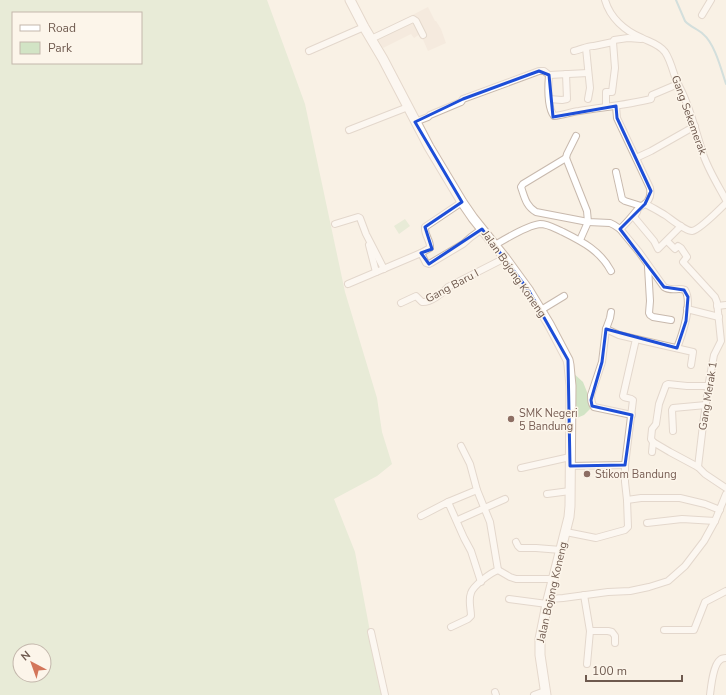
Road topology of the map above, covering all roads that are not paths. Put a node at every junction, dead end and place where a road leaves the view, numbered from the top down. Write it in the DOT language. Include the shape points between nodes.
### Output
graph roads {
  1 [pos="350,0"];
  2 [pos="605,0"];
  3 [pos="711,0"];
  4 [pos="702,15"];
  5 [pos="364,27"];
  6 [pos="423,35"];
  7 [pos="371,39"];
  8 [pos="643,39"];
  9 [pos="613,42"];
  10 [pos="586,48"];
  11 [pos="309,51"];
  12 [pos="574,51"];
  13 [pos="588,73"];
  14 [pos="566,74"];
  15 [pos="549,75"];
  16 [pos="678,84"];
  17 [pos="549,99"];
  18 [pos="588,99"];
  19 [pos="616,106"];
  20 [pos="408,107"];
  21 [pos="606,107"];
  22 [pos="415,122"];
  23 [pos="695,126"];
  24 [pos="349,130"];
  25 [pos="576,136"];
  26 [pos="566,158"];
  27 [pos="636,158"];
  28 [pos="616,172"];
  29 [pos="724,192"];
  30 [pos="462,202"];
  31 [pos="726,202"];
  32 [pos="642,205"];
  33 [pos="588,222"];
  34 [pos="335,224"];
  35 [pos="680,226"];
  36 [pos="620,229"];
  37 [pos="484,230"];
  38 [pos="518,233"];
  39 [pos="366,234"];
  40 [pos="580,240"];
  41 [pos="667,241"];
  42 [pos="499,245"];
  43 [pos="421,253"];
  44 [pos="505,258"];
  45 [pos="648,266"];
  46 [pos="384,269"];
  47 [pos="611,271"];
  48 [pos="376,272"];
  49 [pos="348,284"];
  50 [pos="564,296"];
  51 [pos="401,303"];
  52 [pos="717,304"];
  53 [pos="726,305"];
  54 [pos="687,309"];
  55 [pos="541,310"];
  56 [pos="611,312"];
  57 [pos="718,317"];
  58 [pos="671,320"];
  59 [pos="606,329"];
  60 [pos="636,339"];
  61 [pos="723,340"];
  62 [pos="677,348"];
  63 [pos="691,365"];
  64 [pos="708,386"];
  65 [pos="706,405"];
  66 [pos="632,415"];
  67 [pos="673,431"];
  68 [pos="653,442"];
  69 [pos="461,446"];
  70 [pos="652,452"];
  71 [pos="570,462"];
  72 [pos="625,465"];
  73 [pos="698,467"];
  74 [pos="521,468"];
  75 [pos="726,488"];
  76 [pos="477,490"];
  77 [pos="570,491"];
  78 [pos="547,494"];
  79 [pos="726,494"];
  80 [pos="505,499"];
  81 [pos="628,500"];
  82 [pos="448,502"];
  83 [pos="484,508"];
  84 [pos="720,510"];
  85 [pos="421,516"];
  86 [pos="460,519"];
  87 [pos="715,521"];
  88 [pos="647,523"];
  89 [pos="566,532"];
  90 [pos="516,542"];
  91 [pos="561,550"];
  92 [pos="498,570"];
  93 [pos="553,580"];
  94 [pos="481,582"];
  95 [pos="726,591"];
  96 [pos="584,595"];
  97 [pos="509,599"];
  98 [pos="548,602"];
  99 [pos="451,627"];
  100 [pos="664,630"];
  101 [pos="590,631"];
  102 [pos="371,632"];
  103 [pos="615,643"];
  104 [pos="726,658"];
  105 [pos="587,664"];
  106 [pos="546,693"];
  107 [pos="385,695"];
  108 [pos="534,695"];
  109 [pos="710,695"];
  1 -- 5 [label="street, Jalan Bojong Koneng"];
  2 -- 8 [label="street" via="608,10 617,21"];
  3 -- 4 [label="street"];
  5 -- 7 [label="street, Jalan Bojong Koneng"];
  5 -- 11 [label="street"];
  6 -- 7 [label="street" via="413,19"];
  7 -- 20 [label="street, Jalan Bojong Koneng"];
  8 -- 9 [label="street" via="628,38"];
  8 -- 16 [label="street, Gang Sekemerak" via="661,47 665,52"];
  9 -- 10 [label="street"];
  9 -- 21 [label="street" via="614,80 612,92 606,92"];
  10 -- 12 [label="street"];
  10 -- 13 [label="street"];
  13 -- 14 [label="street"];
  13 -- 18 [label="street"];
  14 -- 15 [label="street"];
  14 -- 17 [label="street" via="567,99"];
  15 -- 17 [label="street"];
  15 -- 22 [label="street" via="539,71 463,99"];
  16 -- 19 [label="street" via="652,95 651,99"];
  16 -- 23 [label="street, Gang Sekemerak"];
  17 -- 21 [label="street" via="554,116"];
  19 -- 21 [label="street"];
  19 -- 27 [label="street" via="617,118"];
  20 -- 22 [label="street, Jalan Bojong Koneng"];
  20 -- 24 [label="street"];
  22 -- 30 [label="street, Jalan Bojong Koneng"];
  23 -- 27 [label="street"];
  23 -- 29 [label="street, Gang Sekemerak" via="708,166"];
  25 -- 26 [label="street"];
  26 -- 33 [label="street" via="587,211"];
  26 -- 33 [label="street" via="527,181 522,190 527,204 536,212"];
  27 -- 32 [label="street" via="650,188 650,194"];
  28 -- 32 [label="street" via="622,199 625,202"];
  29 -- 31 [label="street, Gang Sekemerak"];
  30 -- 37 [label="street, Jalan Bojong Koneng"];
  30 -- 43 [label="street" via="425,227 430,248"];
  31 -- 35 [label="street" via="694,230"];
  32 -- 35 [label="street" via="662,213"];
  32 -- 36 [label="street"];
  32 -- 41 [label="street" via="634,217 658,249"];
  33 -- 36 [label="street" via="610,223"];
  33 -- 40 [label="street"];
  34 -- 39 [label="street" via="358,217"];
  35 -- 41 [label="street"];
  36 -- 45 [label="street"];
  37 -- 42 [label="street, Jalan Bojong Koneng"];
  37 -- 43 [label="street" via="473,240 429,264"];
  38 -- 40 [label="street" via="542,224"];
  38 -- 42 [label="street"];
  38 -- 42 [label="street"];
  39 -- 46 [label="street"];
  39 -- 48 [label="street"];
  40 -- 47 [label="street" via="598,254"];
  41 -- 52 [label="street" via="675,249 678,246 681,248 687,257 682,262 715,297"];
  42 -- 44 [label="street, Jalan Bojong Koneng"];
  43 -- 46 [label="street"];
  44 -- 51 [label="street, Gang Baru I" via="448,287 426,302 422,302 416,296"];
  44 -- 55 [label="street, Jalan Bojong Koneng"];
  45 -- 54 [label="street" via="664,288 686,290"];
  45 -- 58 [label="street" via="649,313"];
  46 -- 48 [label="street"];
  48 -- 49 [label="street"];
  50 -- 55 [label="street"];
  52 -- 53 [label="street"];
  52 -- 57 [label="street, Gang Merak 1"];
  54 -- 57 [label="street"];
  54 -- 62 [label="street" via="686,321"];
  55 -- 71 [label="street, Jalan Bojong Koneng" via="568,360 571,386"];
  56 -- 59 [label="street"];
  57 -- 61 [label="street, Gang Merak 1"];
  59 -- 60 [label="street"];
  59 -- 66 [label="street" via="602,362 591,395 592,404 594,407"];
  60 -- 62 [label="street"];
  60 -- 66 [label="street" via="623,396 633,400"];
  61 -- 64 [label="street, Gang Merak 1" via="714,355"];
  62 -- 63 [label="street" via="693,352"];
  64 -- 65 [label="street, Gang Merak 1"];
  64 -- 68 [label="street" via="666,385 659,404 656,424 652,429"];
  65 -- 67 [label="street" via="673,408"];
  65 -- 73 [label="street, Gang Merak 1"];
  66 -- 72 [label="street"];
  68 -- 70 [label="street"];
  68 -- 73 [label="street"];
  69 -- 76 [label="street" via="470,464"];
  71 -- 72 [label="street"];
  71 -- 74 [label="street"];
  71 -- 77 [label="street, Jalan Bojong Koneng"];
  72 -- 81 [label="street"];
  73 -- 75 [label="street"];
  76 -- 82 [label="street"];
  76 -- 83 [label="street"];
  77 -- 78 [label="street"];
  77 -- 89 [label="street, Jalan Bojong Koneng"];
  79 -- 84 [label="street"];
  80 -- 83 [label="street"];
  81 -- 84 [label="street" via="680,498"];
  81 -- 89 [label="street" via="628,527 625,530 596,538"];
  82 -- 85 [label="street"];
  82 -- 94 [label="street" via="471,551"];
  83 -- 86 [label="street"];
  83 -- 92 [label="street" via="490,522"];
  84 -- 87 [label="street"];
  87 -- 88 [label="street" via="682,519"];
  87 -- 96 [label="street" via="685,566 668,581 630,591"];
  89 -- 91 [label="street, Jalan Bojong Koneng"];
  90 -- 91 [label="street" via="520,548"];
  91 -- 93 [label="street, Jalan Bojong Koneng"];
  92 -- 93 [label="street" via="516,579"];
  92 -- 94 [label="street"];
  93 -- 98 [label="street, Jalan Bojong Koneng"];
  94 -- 99 [label="street" via="471,593 470,616"];
  95 -- 100 [label="street" via="705,602 694,630"];
  96 -- 98 [label="street"];
  96 -- 101 [label="street"];
  97 -- 98 [label="street"];
  98 -- 106 [label="street, Jalan Bojong Koneng" via="540,646"];
  101 -- 103 [label="street" via="612,632"];
  101 -- 105 [label="street"];
  102 -- 107 [label="street"];
  104 -- 109 [label="street" via="718,661"];
  106 -- 108 [label="street"];
}
